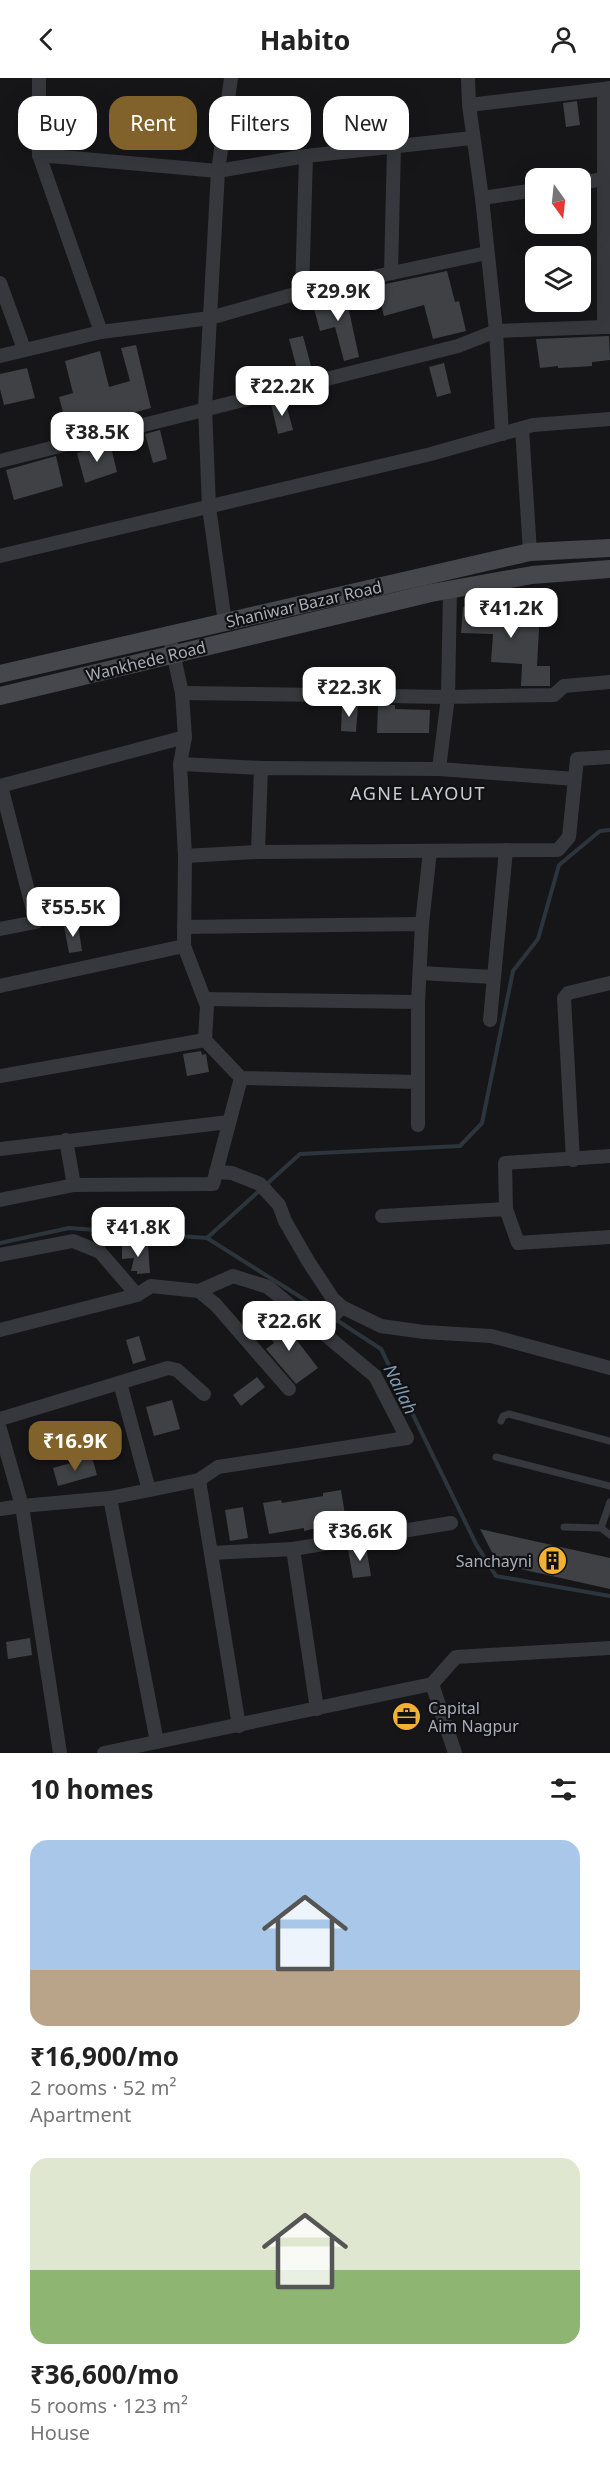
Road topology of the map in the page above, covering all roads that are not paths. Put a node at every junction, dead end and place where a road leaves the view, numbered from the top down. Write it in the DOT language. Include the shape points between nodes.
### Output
graph roads {
  1 [pos="39,78"];
  2 [pos="231,78"];
  3 [pos="468,78"];
  4 [pos="607,89"];
  5 [pos="469,105"];
  6 [pos="472,138"];
  7 [pos="409,145"];
  8 [pos="365,150"];
  9 [pos="394,150"];
  10 [pos="39,155"];
  11 [pos="306,156"];
  12 [pos="218,171"];
  13 [pos="604,179"];
  14 [pos="591,181"];
  15 [pos="525,192"];
  16 [pos="482,198"];
  17 [pos="487,253"];
  18 [pos="391,273"];
  19 [pos="0,283"];
  20 [pos="302,292"];
  21 [pos="210,318"];
  22 [pos="607,327"];
  23 [pos="101,332"];
  24 [pos="496,332"];
  25 [pos="24,350"];
  26 [pos="0,356"];
  27 [pos="205,408"];
  28 [pos="610,419"];
  29 [pos="522,428"];
  30 [pos="502,434"];
  31 [pos="0,460"];
  32 [pos="209,507"];
  33 [pos="610,548"];
  34 [pos="530,552"];
  35 [pos="0,556"];
  36 [pos="610,569"];
  37 [pos="450,590"];
  38 [pos="225,622"];
  39 [pos="169,635"];
  40 [pos="174,655"];
  41 [pos="0,674"];
  42 [pos="610,682"];
  43 [pos="182,693"];
  44 [pos="0,696"];
  45 [pos="448,697"];
  46 [pos="185,737"];
  47 [pos="610,757"];
  48 [pos="180,764"];
  49 [pos="261,768"];
  50 [pos="439,769"];
  51 [pos="575,779"];
  52 [pos="0,786"];
  53 [pos="430,850"];
  54 [pos="506,850"];
  55 [pos="258,852"];
  56 [pos="184,856"];
  57 [pos="422,924"];
  58 [pos="184,927"];
  59 [pos="0,929"];
  60 [pos="184,946"];
  61 [pos="420,973"];
  62 [pos="493,978"];
  63 [pos="610,983"];
  64 [pos="0,986"];
  65 [pos="205,999"];
  66 [pos="418,1002"];
  67 [pos="490,1020"];
  68 [pos="206,1040"];
  69 [pos="0,1076"];
  70 [pos="241,1078"];
  71 [pos="418,1082"];
  72 [pos="230,1122"];
  73 [pos="418,1125"];
  74 [pos="66,1140"];
  75 [pos="0,1149"];
  76 [pos="610,1156"];
  77 [pos="573,1160"];
  78 [pos="216,1172"];
  79 [pos="74,1185"];
  80 [pos="0,1200"];
  81 [pos="506,1209"];
  82 [pos="382,1216"];
  83 [pos="610,1237"];
  84 [pos="0,1256"];
  85 [pos="200,1291"];
  86 [pos="136,1295"];
  87 [pos="342,1307"];
  88 [pos="0,1330"];
  89 [pos="320,1330"];
  90 [pos="610,1368"];
  91 [pos="120,1383"];
  92 [pos="289,1389"];
  93 [pos="204,1394"];
  94 [pos="0,1419"];
  95 [pos="501,1421"];
  96 [pos="0,1429"];
  97 [pos="610,1440"];
  98 [pos="496,1457"];
  99 [pos="199,1480"];
  100 [pos="610,1486"];
  101 [pos="149,1490"];
  102 [pos="110,1498"];
  103 [pos="610,1502"];
  104 [pos="22,1506"];
  105 [pos="0,1509"];
  106 [pos="451,1523"];
  107 [pos="564,1527"];
  108 [pos="601,1528"];
  109 [pos="610,1535"];
  110 [pos="293,1549"];
  111 [pos="211,1553"];
  112 [pos="610,1648"];
  113 [pos="432,1684"];
  114 [pos="317,1709"];
  115 [pos="239,1726"];
  116 [pos="157,1742"];
  117 [pos="60,1753"];
  118 [pos="104,1753"];
  119 [pos="455,1753"];
  1 -- 10 [label="street"];
  2 -- 12 [label="street"];
  3 -- 5 [label="street"];
  4 -- 5 [label="street"];
  4 -- 13 [label="street"];
  5 -- 6 [label="street"];
  6 -- 7 [label="street"];
  6 -- 16 [label="street"];
  8 -- 11 [label="street"];
  9 -- 18 [label="street"];
  10 -- 12 [label="street"];
  10 -- 23 [label="street"];
  11 -- 12 [label="street"];
  11 -- 20 [label="street"];
  12 -- 21 [label="street"];
  13 -- 14 [label="street"];
  13 -- 22 [label="street"];
  15 -- 16 [label="street"];
  16 -- 17 [label="street"];
  17 -- 18 [label="street"];
  17 -- 24 [label="street"];
  18 -- 20 [label="street"];
  19 -- 25 [label="street"];
  20 -- 21 [label="street"];
  21 -- 23 [label="street"];
  21 -- 27 [label="street"];
  22 -- 24 [label="street"];
  23 -- 25 [label="street"];
  24 -- 27 [label="street" via="458,346"];
  24 -- 30 [label="street"];
  25 -- 26 [label="street"];
  27 -- 31 [label="street"];
  27 -- 32 [label="street"];
  28 -- 29 [label="street"];
  29 -- 30 [label="street"];
  29 -- 34 [label="street"];
  30 -- 32 [label="street"];
  32 -- 35 [label="street"];
  32 -- 38 [label="street"];
  33 -- 34 [label="main road, Shaniwar Bazar Road"];
  34 -- 38 [label="main road, Shaniwar Bazar Road"];
  36 -- 37 [label="main road, Wankhede Road" via="532,575"];
  37 -- 40 [label="main road, Wankhede Road"];
  37 -- 45 [label="street"];
  38 -- 39 [label="main road, Shaniwar Bazar Road"];
  39 -- 40 [label="street"];
  39 -- 41 [label="main road, Shaniwar Bazar Road"];
  40 -- 43 [label="street"];
  40 -- 44 [label="main road, Wankhede Road"];
  42 -- 45 [label="street" via="564,686 554,695"];
  43 -- 45 [label="street"];
  43 -- 46 [label="street"];
  45 -- 50 [label="street"];
  46 -- 48 [label="street"];
  46 -- 52 [label="street"];
  47 -- 51 [label="street" via="578,759"];
  48 -- 49 [label="street"];
  48 -- 56 [label="street"];
  49 -- 50 [label="street"];
  49 -- 55 [label="street"];
  50 -- 51 [label="street"];
  51 -- 54 [label="street" via="566,844 558,850"];
  52 -- 59 [label="street" via="36,922"];
  53 -- 54 [label="street"];
  53 -- 55 [label="street"];
  53 -- 57 [label="street"];
  54 -- 62 [label="street"];
  55 -- 56 [label="street"];
  56 -- 58 [label="street"];
  57 -- 58 [label="street"];
  57 -- 61 [label="street"];
  58 -- 60 [label="street"];
  60 -- 64 [label="street"];
  60 -- 65 [label="street"];
  61 -- 62 [label="street"];
  61 -- 66 [label="street"];
  62 -- 67 [label="street"];
  63 -- 77 [label="street" via="568,993 564,998"];
  65 -- 66 [label="street"];
  65 -- 68 [label="street"];
  66 -- 71 [label="street"];
  68 -- 69 [label="street"];
  68 -- 70 [label="street"];
  70 -- 71 [label="street"];
  70 -- 72 [label="street"];
  71 -- 73 [label="street"];
  72 -- 74 [label="street"];
  72 -- 78 [label="street"];
  74 -- 75 [label="street"];
  74 -- 79 [label="street"];
  76 -- 77 [label="street"];
  77 -- 81 [label="street" via="505,1162"];
  78 -- 79 [label="street" via="213,1184"];
  78 -- 87 [label="street" via="232,1173 260,1184 279,1205 308,1262"];
  79 -- 80 [label="street"];
  81 -- 82 [label="street"];
  81 -- 83 [label="street" via="518,1243"];
  84 -- 86 [label="street" via="73,1241 100,1252"];
  85 -- 86 [label="street" via="151,1286"];
  85 -- 89 [label="street" via="233,1276 268,1287"];
  85 -- 92 [label="street"];
  86 -- 88 [label="street"];
  87 -- 89 [label="street"];
  87 -- 90 [label="street" via="381,1326 490,1336"];
  89 -- 99 [label="street" via="375,1376 407,1438 218,1467"];
  91 -- 93 [label="street" via="168,1368 177,1370"];
  91 -- 94 [label="street"];
  91 -- 101 [label="street"];
  95 -- 97 [label="lane" via="509,1414"];
  96 -- 104 [label="street"];
  98 -- 100 [label="lane"];
  99 -- 101 [label="street"];
  99 -- 111 [label="street"];
  101 -- 102 [label="street"];
  102 -- 104 [label="street"];
  102 -- 116 [label="street"];
  103 -- 108 [label="lane"];
  104 -- 105 [label="street"];
  104 -- 117 [label="street"];
  106 -- 110 [label="street"];
  107 -- 108 [label="lane"];
  108 -- 109 [label="lane"];
  110 -- 111 [label="street"];
  110 -- 114 [label="street"];
  111 -- 115 [label="street"];
  112 -- 113 [label="street" via="456,1657"];
  113 -- 114 [label="street"];
  113 -- 119 [label="street"];
  114 -- 115 [label="street"];
  115 -- 116 [label="street"];
  116 -- 118 [label="street"];
}
